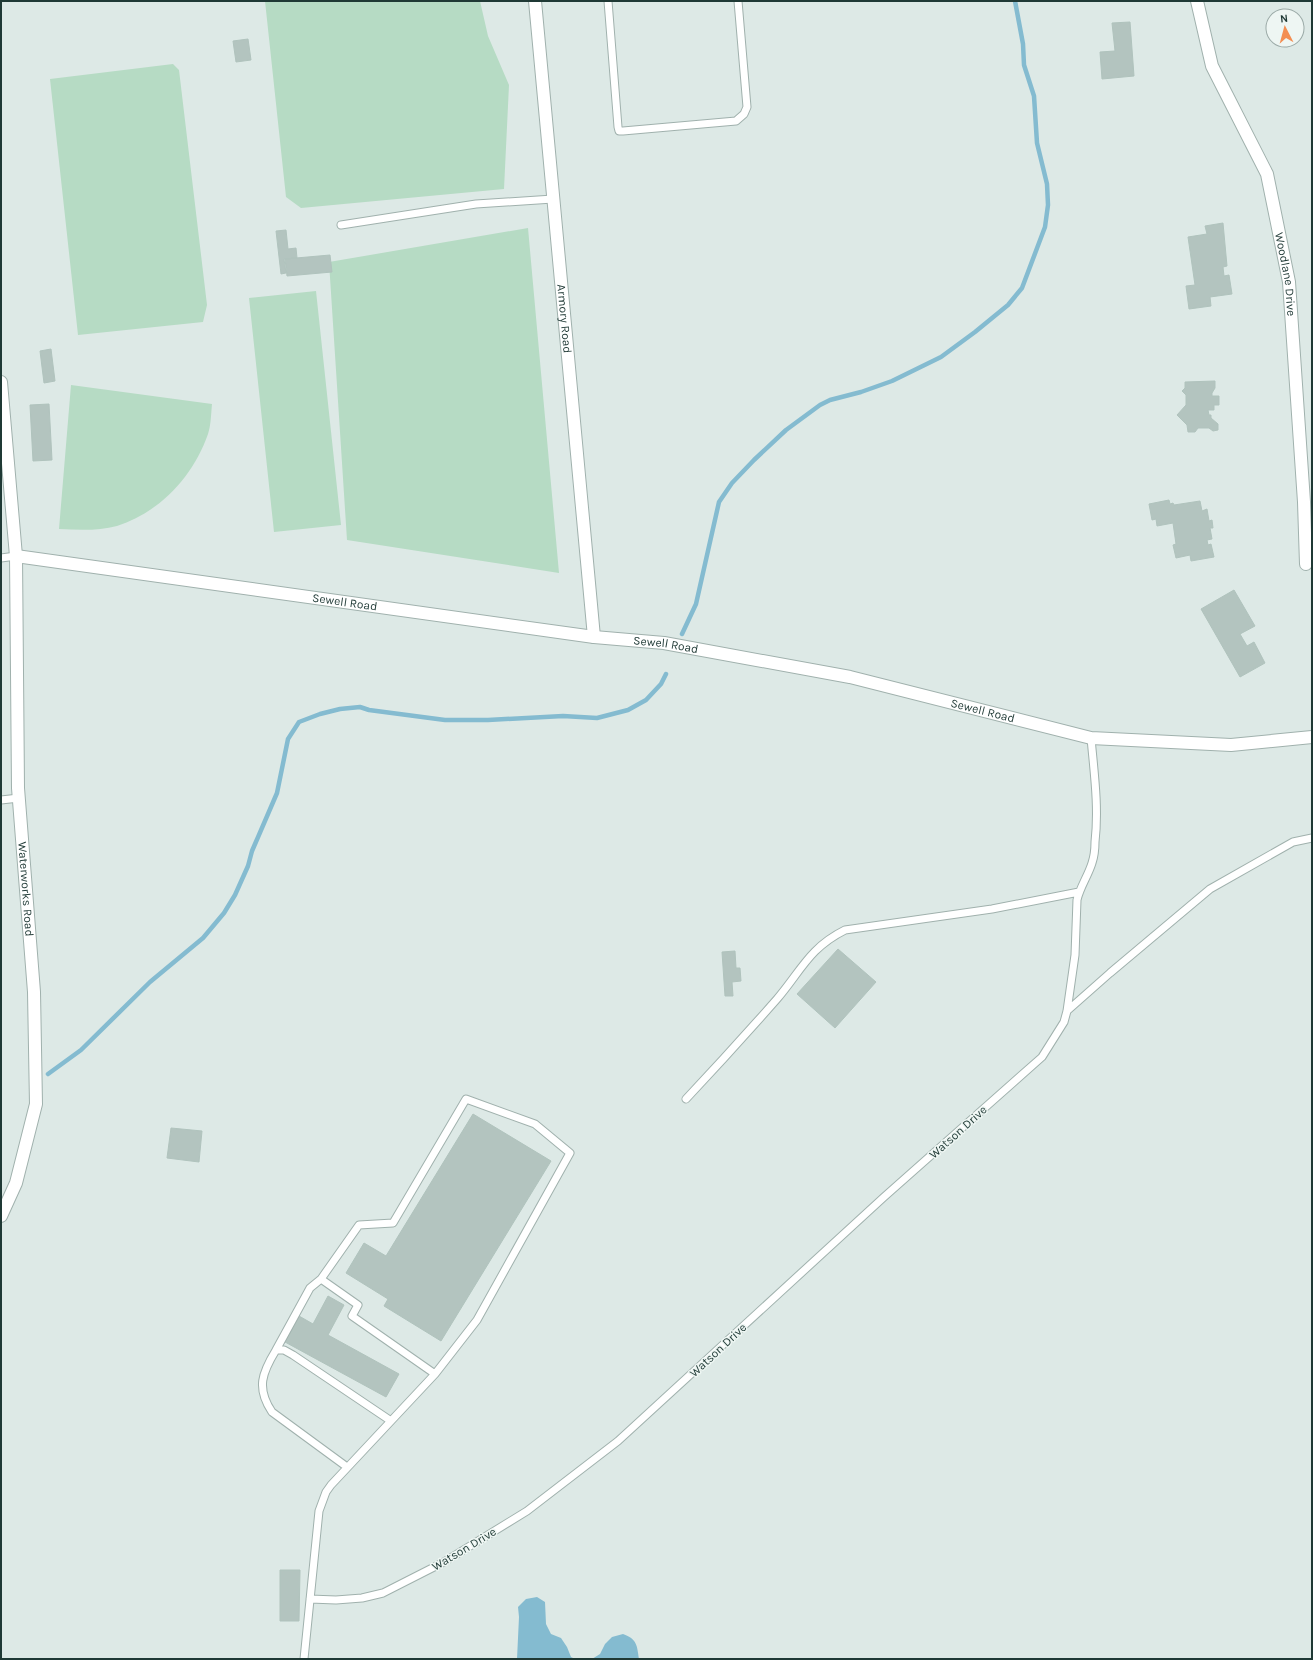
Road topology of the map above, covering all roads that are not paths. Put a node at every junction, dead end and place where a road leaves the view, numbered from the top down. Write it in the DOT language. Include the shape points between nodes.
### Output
graph roads {
  1 [pos="535,1"];
  2 [pos="608,1"];
  3 [pos="738,1"];
  4 [pos="1197,1"];
  5 [pos="553,199"];
  6 [pos="341,226"];
  7 [pos="1,382"];
  8 [pos="16,556"];
  9 [pos="1,558"];
  10 [pos="1306,564"];
  11 [pos="594,637"];
  12 [pos="1312,737"];
  13 [pos="1090,738"];
  14 [pos="19,798"];
  15 [pos="1,800"];
  16 [pos="1312,838"];
  17 [pos="1079,892"];
  18 [pos="1067,1011"];
  19 [pos="686,1099"];
  20 [pos="1,1216"];
  21 [pos="321,1279"];
  22 [pos="276,1350"];
  23 [pos="435,1374"];
  24 [pos="391,1421"];
  25 [pos="347,1467"];
  26 [pos="310,1599"];
  27 [pos="304,1659"];
  1 -- 5 [label="street, Armory Road"];
  2 -- 3 [label="lane" via="618,127 623,131 736,121 744,114 747,107"];
  4 -- 10 [label="street, Woodlane Drive" via="1212,66 1267,174 1287,275 1304,502"];
  5 -- 6 [label="lane" via="476,204"];
  5 -- 11 [label="street, Armory Road"];
  7 -- 8 [label="street, Waterworks Road"];
  8 -- 9 [label="lane"];
  8 -- 11 [label="street, Sewell Road"];
  8 -- 14 [label="street, Waterworks Road"];
  11 -- 13 [label="street, Sewell Road" via="664,643 850,677"];
  12 -- 13 [label="street, Sewell Road" via="1231,745"];
  13 -- 17 [label="lane" via="1097,826 1092,863"];
  14 -- 15 [label="lane"];
  14 -- 20 [label="street, Waterworks Road" via="34,992 36,1104 16,1183"];
  16 -- 18 [label="lane" via="1294,842 1210,888"];
  17 -- 18 [label="lane" via="1075,955"];
  17 -- 19 [label="lane" via="992,909 845,930 812,953 778,998"];
  18 -- 26 [label="lane, Watson Drive" via="1064,1022 1042,1057 884,1197 618,1441 527,1511 444,1562 394,1588 362,1598"];
  21 -- 22 [label="lane" via="310,1288"];
  21 -- 23 [label="lane" via="358,1305 352,1316"];
  21 -- 23 [label="lane" via="358,1225 393,1223 466,1099 535,1124 570,1154 477,1320"];
  22 -- 24 [label="lane" via="284,1350 293,1355"];
  22 -- 25 [label="lane" via="265,1367 263,1381 264,1394 272,1412"];
  23 -- 24 [label="lane"];
  24 -- 25 [label="lane"];
  25 -- 26 [label="lane" via="331,1484 319,1511"];
  26 -- 27 [label="lane"];
}
